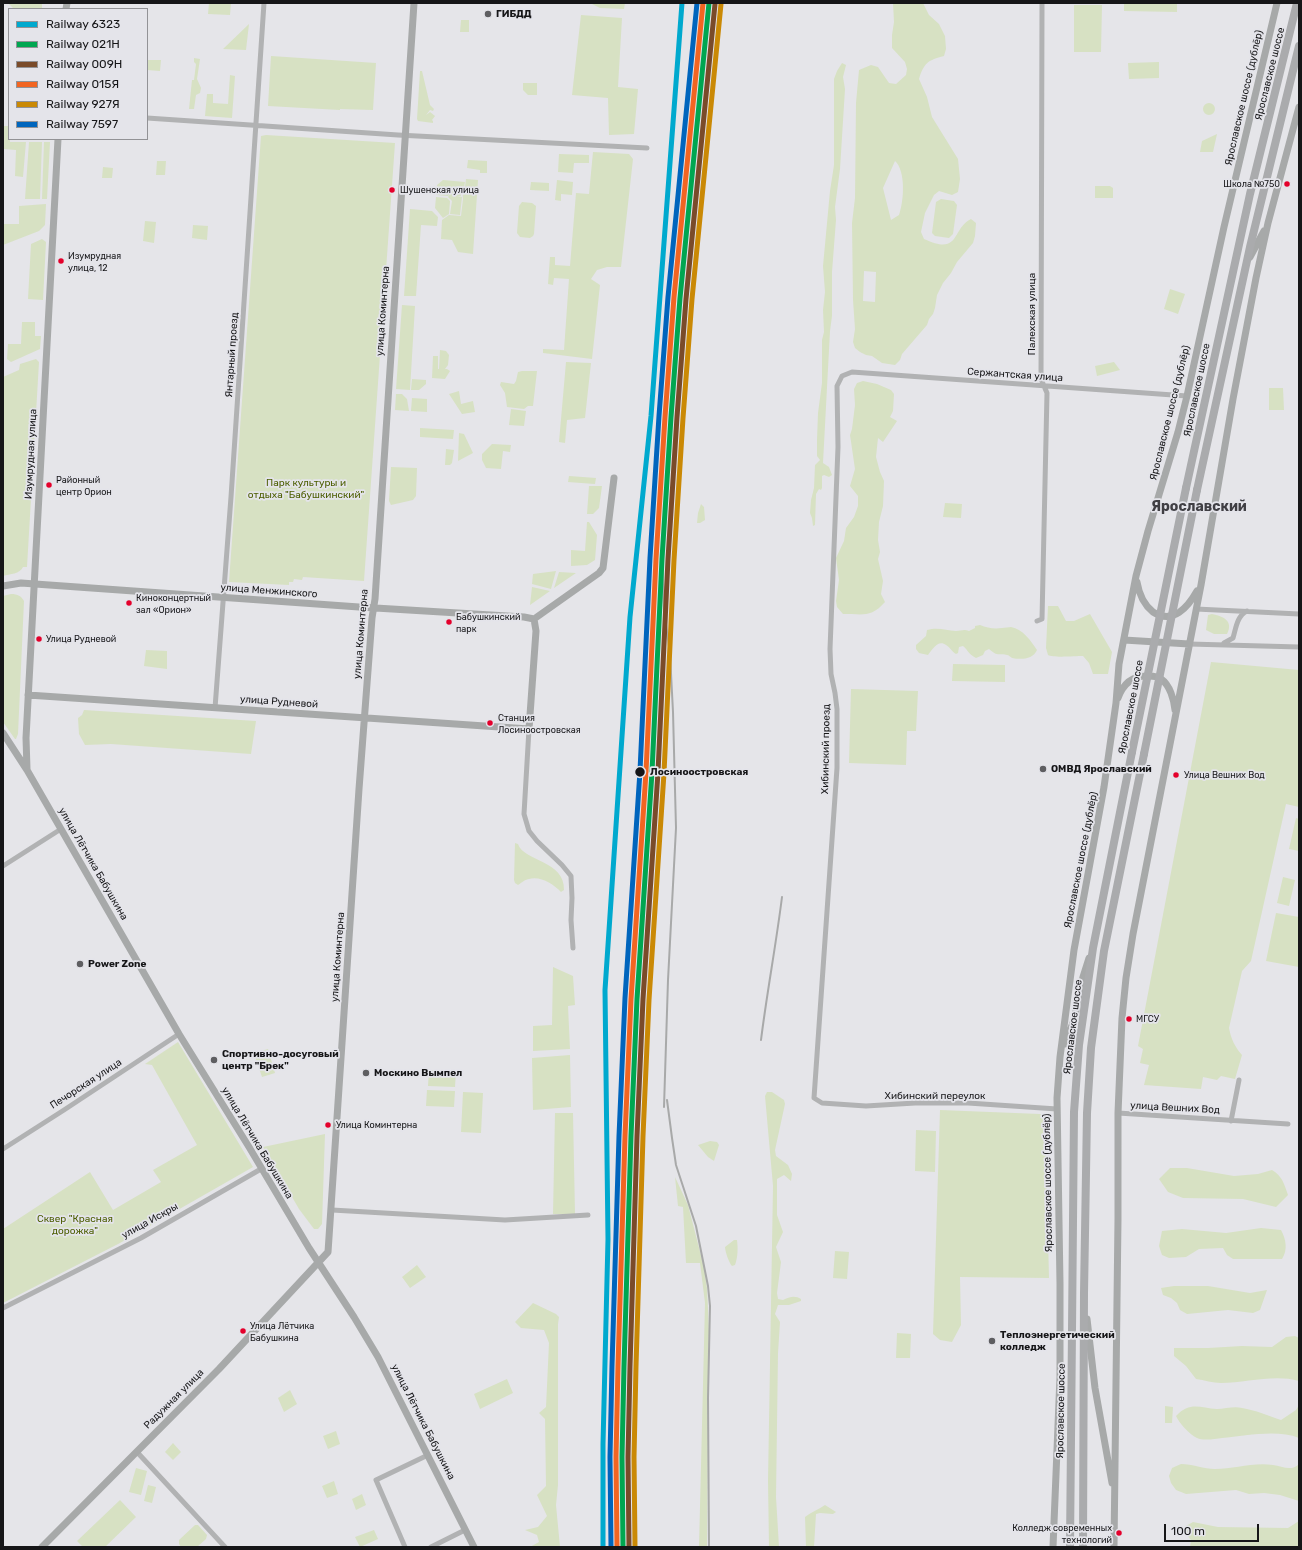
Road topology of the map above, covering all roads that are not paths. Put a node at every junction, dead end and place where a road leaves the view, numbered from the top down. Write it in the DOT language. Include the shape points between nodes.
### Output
graph roads {
  1 [pos="264,3"];
  2 [pos="414,3"];
  3 [pos="1042,3"];
  4 [pos="1277,3"];
  5 [pos="1298,3"];
  6 [pos="1299,46"];
  7 [pos="1299,107"];
  8 [pos="148,118"];
  9 [pos="256,125"];
  10 [pos="404,135"];
  11 [pos="58,140"];
  12 [pos="648,148"];
  13 [pos="1268,223"];
  14 [pos="1246,265"];
  15 [pos="842,376"];
  16 [pos="1044,387"];
  17 [pos="1187,396"];
  18 [pos="614,478"];
  19 [pos="1136,576"];
  20 [pos="34,584"];
  21 [pos="1201,585"];
  22 [pos="3,586"];
  23 [pos="224,598"];
  24 [pos="373,608"];
  25 [pos="1196,609"];
  26 [pos="1248,611"];
  27 [pos="1299,614"];
  28 [pos="534,619"];
  29 [pos="1037,621"];
  30 [pos="1124,640"];
  31 [pos="1189,644"];
  32 [pos="1220,645"];
  33 [pos="1299,647"];
  34 [pos="28,696"];
  35 [pos="1116,703"];
  36 [pos="215,708"];
  37 [pos="1176,716"];
  38 [pos="365,718"];
  39 [pos="529,729"];
  40 [pos="3,733"];
  41 [pos="27,770"];
  42 [pos="61,828"];
  43 [pos="3,866"];
  44 [pos="573,948"];
  45 [pos="1093,948"];
  46 [pos="179,1034"];
  47 [pos="1060,1057"];
  48 [pos="1239,1080"];
  49 [pos="814,1098"];
  50 [pos="1057,1109"];
  51 [pos="1118,1113"];
  52 [pos="1231,1121"];
  53 [pos="1288,1124"];
  54 [pos="3,1148"];
  55 [pos="261,1169"];
  56 [pos="332,1210"];
  57 [pos="588,1215"];
  58 [pos="318,1263"];
  59 [pos="1084,1293"];
  60 [pos="3,1308"];
  61 [pos="137,1452"];
  62 [pos="428,1455"];
  63 [pos="1115,1499"];
  64 [pos="466,1530"];
  65 [pos="42,1547"];
  66 [pos="225,1547"];
  67 [pos="405,1547"];
  68 [pos="431,1547"];
  69 [pos="474,1547"];
  70 [pos="1053,1547"];
  71 [pos="1070,1547"];
  72 [pos="1083,1547"];
  73 [pos="1114,1547"];
  1 -- 9 [label="street, Янтарный проезд"];
  2 -- 10 [label="street, улица Коминтерна"];
  3 -- 16 [label="street, Палехская улица"];
  4 -- 17 [label="street, Ярославское шоссе (дублёр)"];
  5 -- 45 [label="main road, Ярославское шоссе, bridge" via="1250,194 1186,488"];
  6 -- 14 [label="main road, Ярославское шоссе"];
  7 -- 13 [label="street"];
  8 -- 9 [label="street"];
  9 -- 10 [label="street"];
  9 -- 23 [label="street, Янтарный проезд"];
  10 -- 12 [label="street"];
  10 -- 24 [label="street, улица Коминтерна"];
  11 -- 20 [label="street, Изумрудная улица"];
  13 -- 14 [label="street"];
  13 -- 21 [label="street" via="1233,399"];
  14 -- 59 [label="main road, Ярославское шоссе, bridge" via="1197,490 1104,950 1091,1048 1087,1113"];
  15 -- 16 [label="street, Сержантская улица" via="852,372"];
  15 -- 49 [label="street, Хибинский проезд" via="837,386 838,447 830,649 837,709 837,768"];
  16 -- 17 [label="street, Сержантская улица"];
  16 -- 29 [label="street, Палехская улица" via="1047,393 1043,599 1042,619"];
  17 -- 19 [label="street, Ярославское шоссе (дублёр)"];
  18 -- 28 [label="street" via="603,568 600,573"];
  19 -- 21 [label="street" via="1143,602 1159,616 1175,615 1189,604"];
  19 -- 30 [label="street, Ярославское шоссе (дублёр)"];
  20 -- 22 [label="street, улица Менжинского"];
  20 -- 23 [label="street, улица Менжинского"];
  20 -- 34 [label="street, Изумрудная улица"];
  21 -- 25 [label="street"];
  23 -- 24 [label="street, улица Менжинского"];
  23 -- 36 [label="street, Янтарный проезд"];
  24 -- 28 [label="street, улица Менжинского"];
  24 -- 38 [label="street, улица Коминтерна"];
  25 -- 26 [label="street"];
  25 -- 31 [label="street"];
  26 -- 27 [label="street"];
  26 -- 32 [label="street" via="1239,619 1233,638"];
  28 -- 39 [label="street" via="536,631"];
  30 -- 31 [label="street"];
  30 -- 35 [label="street, Ярославское шоссе (дублёр)" via="1118,664"];
  31 -- 32 [label="street"];
  31 -- 37 [label="street"];
  32 -- 33 [label="street"];
  34 -- 36 [label="street, улица Рудневой"];
  34 -- 41 [label="street, Изумрудная улица"];
  35 -- 37 [label="street" via="1123,687 1130,681 1143,676 1154,676 1169,689"];
  35 -- 47 [label="street, Ярославское шоссе (дублёр)" via="1104,787 1074,950"];
  36 -- 38 [label="street, улица Рудневой"];
  37 -- 51 [label="street" via="1132,934 1122,1018"];
  38 -- 39 [label="street, улица Рудневой"];
  38 -- 56 [label="street, улица Коминтерна"];
  39 -- 44 [label="street" via="524,814 529,831 567,870 572,879"];
  40 -- 41 [label="street, улица Лётчика Бабушкина"];
  41 -- 42 [label="street, улица Лётчика Бабушкина"];
  42 -- 43 [label="street"];
  42 -- 46 [label="street, улица Лётчика Бабушкина"];
  45 -- 47 [label="street" via="1083,977 1074,1020"];
  45 -- 71 [label="main road, Ярославское шоссе" via="1079,1045 1074,1112"];
  46 -- 54 [label="street, Печорская улица"];
  46 -- 55 [label="street, улица Лётчика Бабушкина"];
  47 -- 50 [label="street, Ярославское шоссе (дублёр)"];
  48 -- 52 [label="street, улица Вешних Вод"];
  49 -- 50 [label="street, Хибинский переулок" via="822,1103 866,1106 968,1103"];
  50 -- 70 [label="street, Ярославское шоссе (дублёр)" via="1060,1369"];
  51 -- 52 [label="street, улица Вешних Вод"];
  51 -- 63 [label="street"];
  52 -- 53 [label="street, улица Вешних Вод"];
  55 -- 58 [label="street, улица Лётчика Бабушкина"];
  55 -- 60 [label="street, улица Искры" via="141,1238"];
  56 -- 57 [label="street" via="505,1220"];
  56 -- 58 [label="street, улица Коминтерна" via="328,1252"];
  58 -- 61 [label="street, Радужная улица"];
  58 -- 62 [label="street, улица Лётчика Бабушкина" via="378,1356"];
  59 -- 63 [label="street" via="1095,1388"];
  59 -- 72 [label="main road, Ярославское шоссе"];
  61 -- 65 [label="street, Радужная улица"];
  61 -- 66 [label="street"];
  62 -- 64 [label="street, улица Лётчика Бабушкина"];
  62 -- 67 [label="street" via="376,1480"];
  63 -- 73 [label="street"];
  64 -- 68 [label="street"];
  64 -- 69 [label="street, улица Лётчика Бабушкина"];
}
